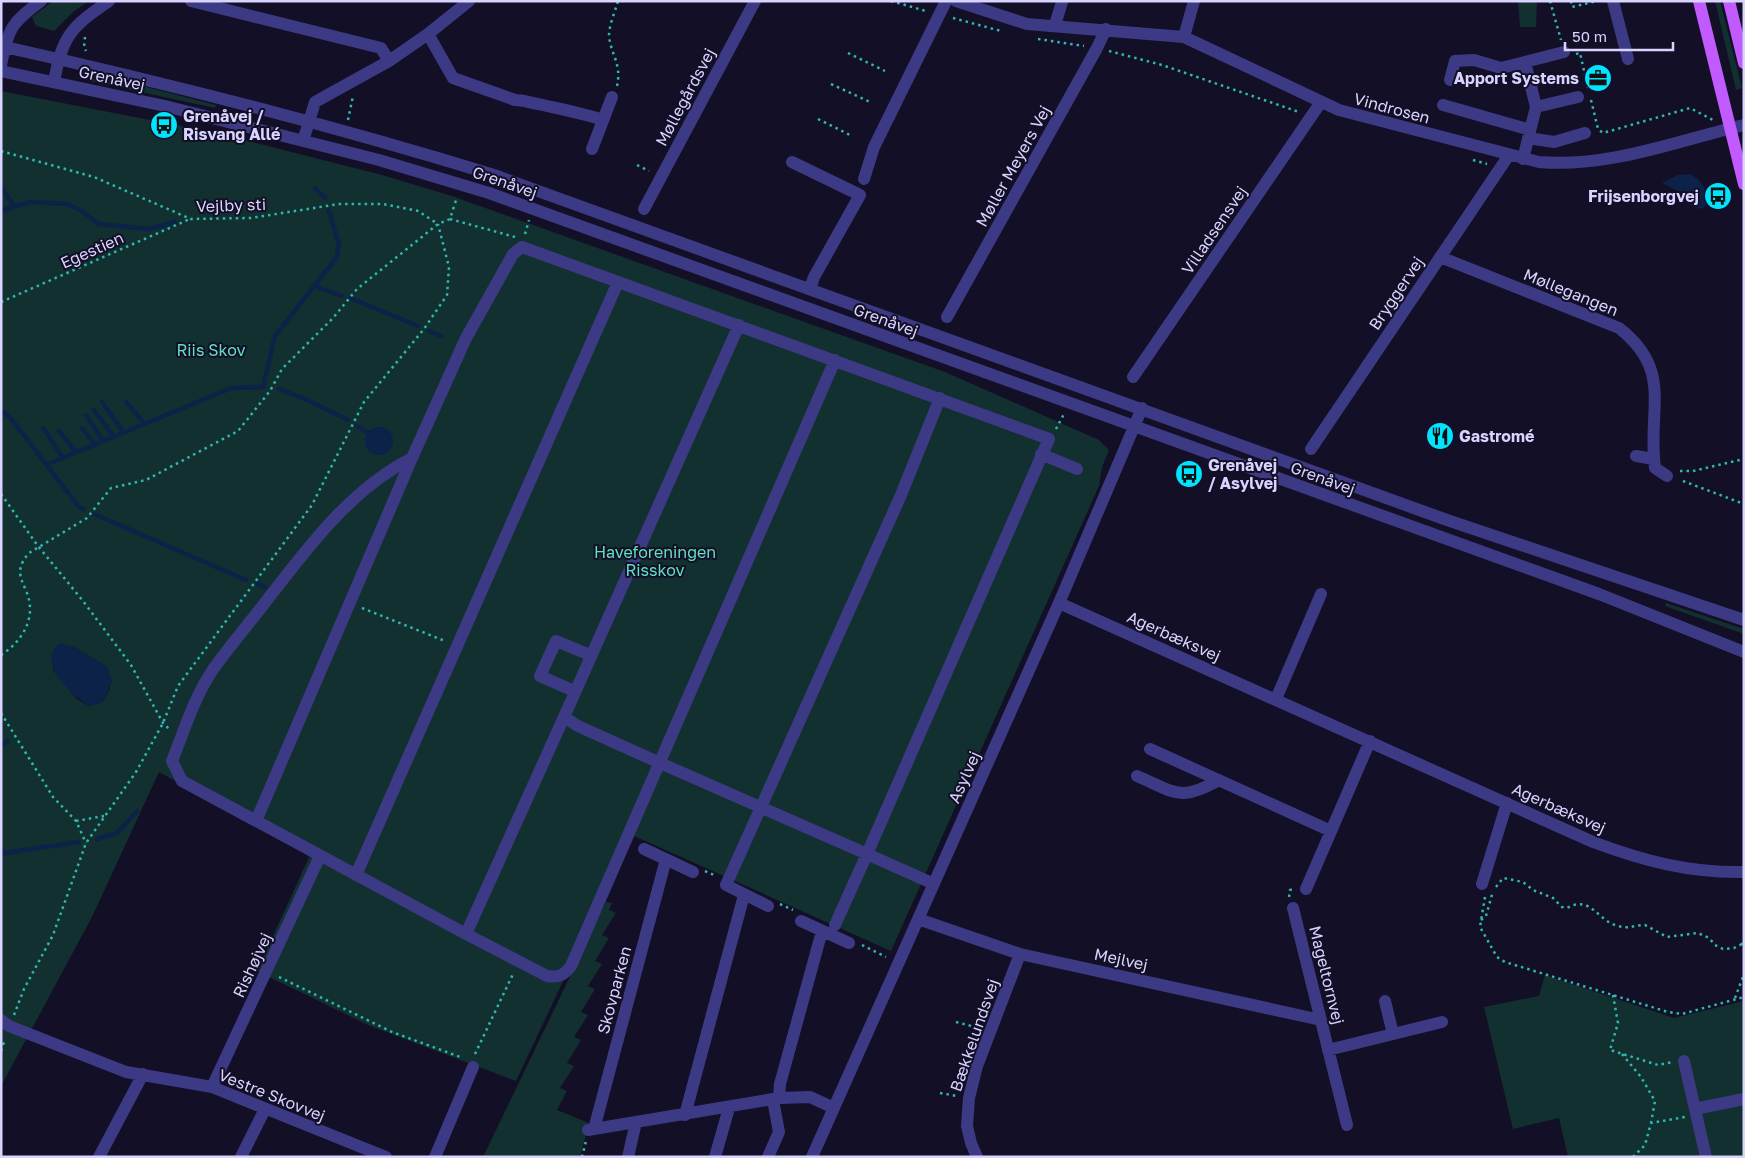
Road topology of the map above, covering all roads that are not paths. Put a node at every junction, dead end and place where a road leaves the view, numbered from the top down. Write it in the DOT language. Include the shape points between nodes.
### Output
graph roads {
  1 [pos="41,1"];
  2 [pos="109,1"];
  3 [pos="191,1"];
  4 [pos="469,1"];
  5 [pos="755,1"];
  6 [pos="946,1"];
  7 [pos="956,1"];
  8 [pos="1194,1"];
  9 [pos="1613,1"];
  10 [pos="1699,1"];
  11 [pos="1729,1"];
  12 [pos="1062,2"];
  13 [pos="993,7"];
  14 [pos="1055,25"];
  15 [pos="1106,29"];
  16 [pos="428,34"];
  17 [pos="1184,37"];
  18 [pos="3,47"];
  19 [pos="1564,52"];
  20 [pos="58,59"];
  21 [pos="1628,59"];
  22 [pos="389,61"];
  23 [pos="1525,62"];
  24 [pos="1744,63"];
  25 [pos="1,65"];
  26 [pos="1,71"];
  27 [pos="1450,80"];
  28 [pos="54,82"];
  29 [pos="612,97"];
  30 [pos="1578,97"];
  31 [pos="1321,102"];
  32 [pos="1443,105"];
  33 [pos="1536,107"];
  34 [pos="603,120"];
  35 [pos="308,122"];
  36 [pos="1744,125"];
  37 [pos="1730,128"];
  38 [pos="1585,133"];
  39 [pos="1529,134"];
  40 [pos="303,141"];
  41 [pos="592,149"];
  42 [pos="1509,155"];
  43 [pos="1523,158"];
  44 [pos="792,162"];
  45 [pos="864,179"];
  46 [pos="1744,184"];
  47 [pos="644,209"];
  48 [pos="1440,257"];
  49 [pos="618,282"];
  50 [pos="810,289"];
  51 [pos="947,317"];
  52 [pos="739,325"];
  53 [pos="835,360"];
  54 [pos="1133,377"];
  55 [pos="940,398"];
  56 [pos="1142,408"];
  57 [pos="1135,428"];
  58 [pos="1311,449"];
  59 [pos="1042,454"];
  60 [pos="1636,456"];
  61 [pos="412,458"];
  62 [pos="1654,459"];
  63 [pos="1077,469"];
  64 [pos="1672,473"];
  65 [pos="1321,594"];
  66 [pos="1059,603"];
  67 [pos="1744,620"];
  68 [pos="1744,652"];
  69 [pos="590,655"];
  70 [pos="574,690"];
  71 [pos="1276,699"];
  72 [pos="564,717"];
  73 [pos="1370,741"];
  74 [pos="1150,749"];
  75 [pos="660,763"];
  76 [pos="1138,776"];
  77 [pos="1219,780"];
  78 [pos="1507,804"];
  79 [pos="762,809"];
  80 [pos="256,820"];
  81 [pos="1331,831"];
  82 [pos="644,849"];
  83 [pos="867,854"];
  84 [pos="320,856"];
  85 [pos="666,859"];
  86 [pos="693,872"];
  87 [pos="1744,872"];
  88 [pos="356,875"];
  89 [pos="934,884"];
  90 [pos="1482,884"];
  91 [pos="1306,889"];
  92 [pos="744,895"];
  93 [pos="768,906"];
  94 [pos="1293,908"];
  95 [pos="918,919"];
  96 [pos="801,920"];
  97 [pos="835,925"];
  98 [pos="822,931"];
  99 [pos="466,934"];
  100 [pos="849,943"];
  101 [pos="1020,954"];
  102 [pos="1385,1001"];
  103 [pos="1,1020"];
  104 [pos="1321,1020"];
  105 [pos="1442,1022"];
  106 [pos="1393,1034"];
  107 [pos="1328,1050"];
  108 [pos="1684,1060"];
  109 [pos="473,1067"];
  110 [pos="143,1074"];
  111 [pos="212,1087"];
  112 [pos="776,1099"];
  113 [pos="1744,1099"];
  114 [pos="729,1108"];
  115 [pos="834,1108"];
  116 [pos="265,1109"];
  117 [pos="1696,1112"];
  118 [pos="684,1115"];
  119 [pos="636,1122"];
  120 [pos="1347,1125"];
  121 [pos="99,1157"];
  122 [pos="241,1157"];
  123 [pos="386,1157"];
  124 [pos="435,1157"];
  125 [pos="628,1157"];
  126 [pos="715,1157"];
  127 [pos="768,1157"];
  128 [pos="812,1157"];
  129 [pos="977,1157"];
  130 [pos="1706,1157"];
  1 -- 18 [label="street" via="14,23"];
  2 -- 20 [label="street" via="70,32"];
  3 -- 22 [label="street" via="381,48"];
  4 -- 16 [label="street"];
  5 -- 47 [label="street, Møllegårdsvej"];
  6 -- 45 [label="street" via="874,146"];
  7 -- 13 [label="street, Vindrosen"];
  8 -- 17 [label="street"];
  9 -- 21 [label="street"];
  10 -- 37 [label="main road"];
  11 -- 24 [label="main road"];
  12 -- 14 [label="street"];
  13 -- 14 [label="street, Vindrosen" via="1027,24"];
  14 -- 15 [label="street, Vindrosen"];
  15 -- 17 [label="street, Vindrosen"];
  15 -- 51 [label="street, Møller Meyers Vej"];
  16 -- 22 [label="street"];
  16 -- 34 [label="street" via="453,78 515,100 575,110"];
  17 -- 31 [label="street, Vindrosen"];
  18 -- 20 [label="street, Grenåvej"];
  18 -- 25 [label="street"];
  19 -- 23 [label="street"];
  20 -- 28 [label="street"];
  20 -- 35 [label="street, Grenåvej"];
  22 -- 35 [label="street" via="315,102"];
  23 -- 27 [label="street" via="1502,68 1474,60 1455,61"];
  23 -- 33 [label="street"];
  26 -- 28 [label="street, Grenåvej"];
  28 -- 40 [label="street, Grenåvej"];
  29 -- 34 [label="street"];
  30 -- 33 [label="street"];
  31 -- 42 [label="street, Vindrosen" via="1339,110"];
  31 -- 54 [label="street, Villadsensvej"];
  32 -- 39 [label="street"];
  33 -- 39 [label="street"];
  34 -- 41 [label="street"];
  35 -- 40 [label="street"];
  35 -- 50 [label="street, Grenåvej" via="494,175"];
  36 -- 37 [label="street"];
  37 -- 43 [label="street, Vindrosen" via="1621,158 1563,164"];
  37 -- 46 [label="main road"];
  38 -- 39 [label="street" via="1554,142"];
  39 -- 43 [label="street"];
  40 -- 57 [label="street, Grenåvej" via="462,184"];
  42 -- 43 [label="street, Vindrosen"];
  42 -- 48 [label="street, Bryggervej"];
  44 -- 50 [label="street" via="860,195"];
  48 -- 58 [label="street, Bryggervej"];
  48 -- 62 [label="street, Møllegangen" via="1611,325 1634,340 1649,361 1654,383"];
  49 -- 52 [label="street"];
  49 -- 61 [label="street" via="522,247 513,254 466,338"];
  49 -- 88 [label="street"];
  50 -- 56 [label="street, Grenåvej"];
  52 -- 53 [label="street"];
  52 -- 69 [label="street"];
  53 -- 55 [label="street"];
  53 -- 75 [label="street"];
  55 -- 59 [label="street" via="1048,439"];
  55 -- 79 [label="street" via="901,495"];
  56 -- 57 [label="street, Asylvej"];
  56 -- 67 [label="street, Grenåvej" via="1490,535"];
  57 -- 66 [label="street, Asylvej"];
  57 -- 68 [label="street, Grenåvej" via="1599,594"];
  59 -- 63 [label="street"];
  59 -- 83 [label="street"];
  60 -- 62 [label="street"];
  61 -- 80 [label="street"];
  61 -- 80 [label="street" via="355,497 316,537 212,671 189,716 172,761 182,781"];
  62 -- 64 [label="street" via="1655,468"];
  65 -- 71 [label="street"];
  66 -- 71 [label="street, Agerbæksvej"];
  66 -- 89 [label="street, Asylvej"];
  69 -- 70 [label="street"];
  69 -- 70 [label="street" via="556,641 540,676"];
  70 -- 72 [label="street"];
  71 -- 73 [label="street, Agerbæksvej"];
  72 -- 75 [label="street"];
  72 -- 99 [label="street"];
  73 -- 78 [label="street, Agerbæksvej"];
  73 -- 81 [label="street"];
  74 -- 77 [label="street"];
  75 -- 79 [label="street"];
  75 -- 99 [label="street" via="565,974 547,976"];
  76 -- 77 [label="street" via="1172,792 1190,795"];
  77 -- 81 [label="street"];
  78 -- 87 [label="street, Agerbæksvej" via="1639,859 1685,869"];
  78 -- 90 [label="street"];
  79 -- 83 [label="street"];
  79 -- 92 [label="street" via="726,885"];
  80 -- 84 [label="street"];
  81 -- 91 [label="street"];
  82 -- 85 [label="street"];
  83 -- 89 [label="street"];
  83 -- 97 [label="street"];
  84 -- 88 [label="street"];
  84 -- 111 [label="street, Rishøjvej"];
  85 -- 86 [label="street"];
  85 -- 119 [label="street, Skovparken" via="591,1130"];
  88 -- 99 [label="street"];
  89 -- 95 [label="street, Asylvej"];
  92 -- 93 [label="street"];
  92 -- 118 [label="street"];
  94 -- 104 [label="street, Mageltornvej"];
  95 -- 101 [label="street, Mejlvej"];
  95 -- 115 [label="street, Asylvej"];
  96 -- 98 [label="street"];
  98 -- 100 [label="street"];
  98 -- 112 [label="street"];
  101 -- 104 [label="street, Mejlvej"];
  101 -- 129 [label="street, Bækkelundsvej" via="990,1031 969,1098 968,1126"];
  102 -- 106 [label="street"];
  103 -- 110 [label="street, Vestre Skovvej" via="107,1065"];
  104 -- 107 [label="street, Mageltornvej"];
  105 -- 106 [label="street, Mageltornvej"];
  106 -- 107 [label="street, Mageltornvej"];
  107 -- 120 [label="street, Mageltornvej"];
  108 -- 117 [label="street"];
  109 -- 124 [label="street"];
  110 -- 111 [label="street, Vestre Skovvej"];
  110 -- 121 [label="street"];
  111 -- 116 [label="street, Vestre Skovvej"];
  112 -- 114 [label="street, Skovparken"];
  112 -- 115 [label="street, Skovparken" via="810,1097"];
  112 -- 127 [label="street" via="779,1132"];
  113 -- 117 [label="street"];
  114 -- 118 [label="street, Skovparken"];
  114 -- 126 [label="street"];
  115 -- 128 [label="street, Asylvej"];
  116 -- 122 [label="street"];
  116 -- 123 [label="street, Vestre Skovvej"];
  117 -- 130 [label="street"];
  118 -- 119 [label="street, Skovparken"];
  119 -- 125 [label="street"];
}
